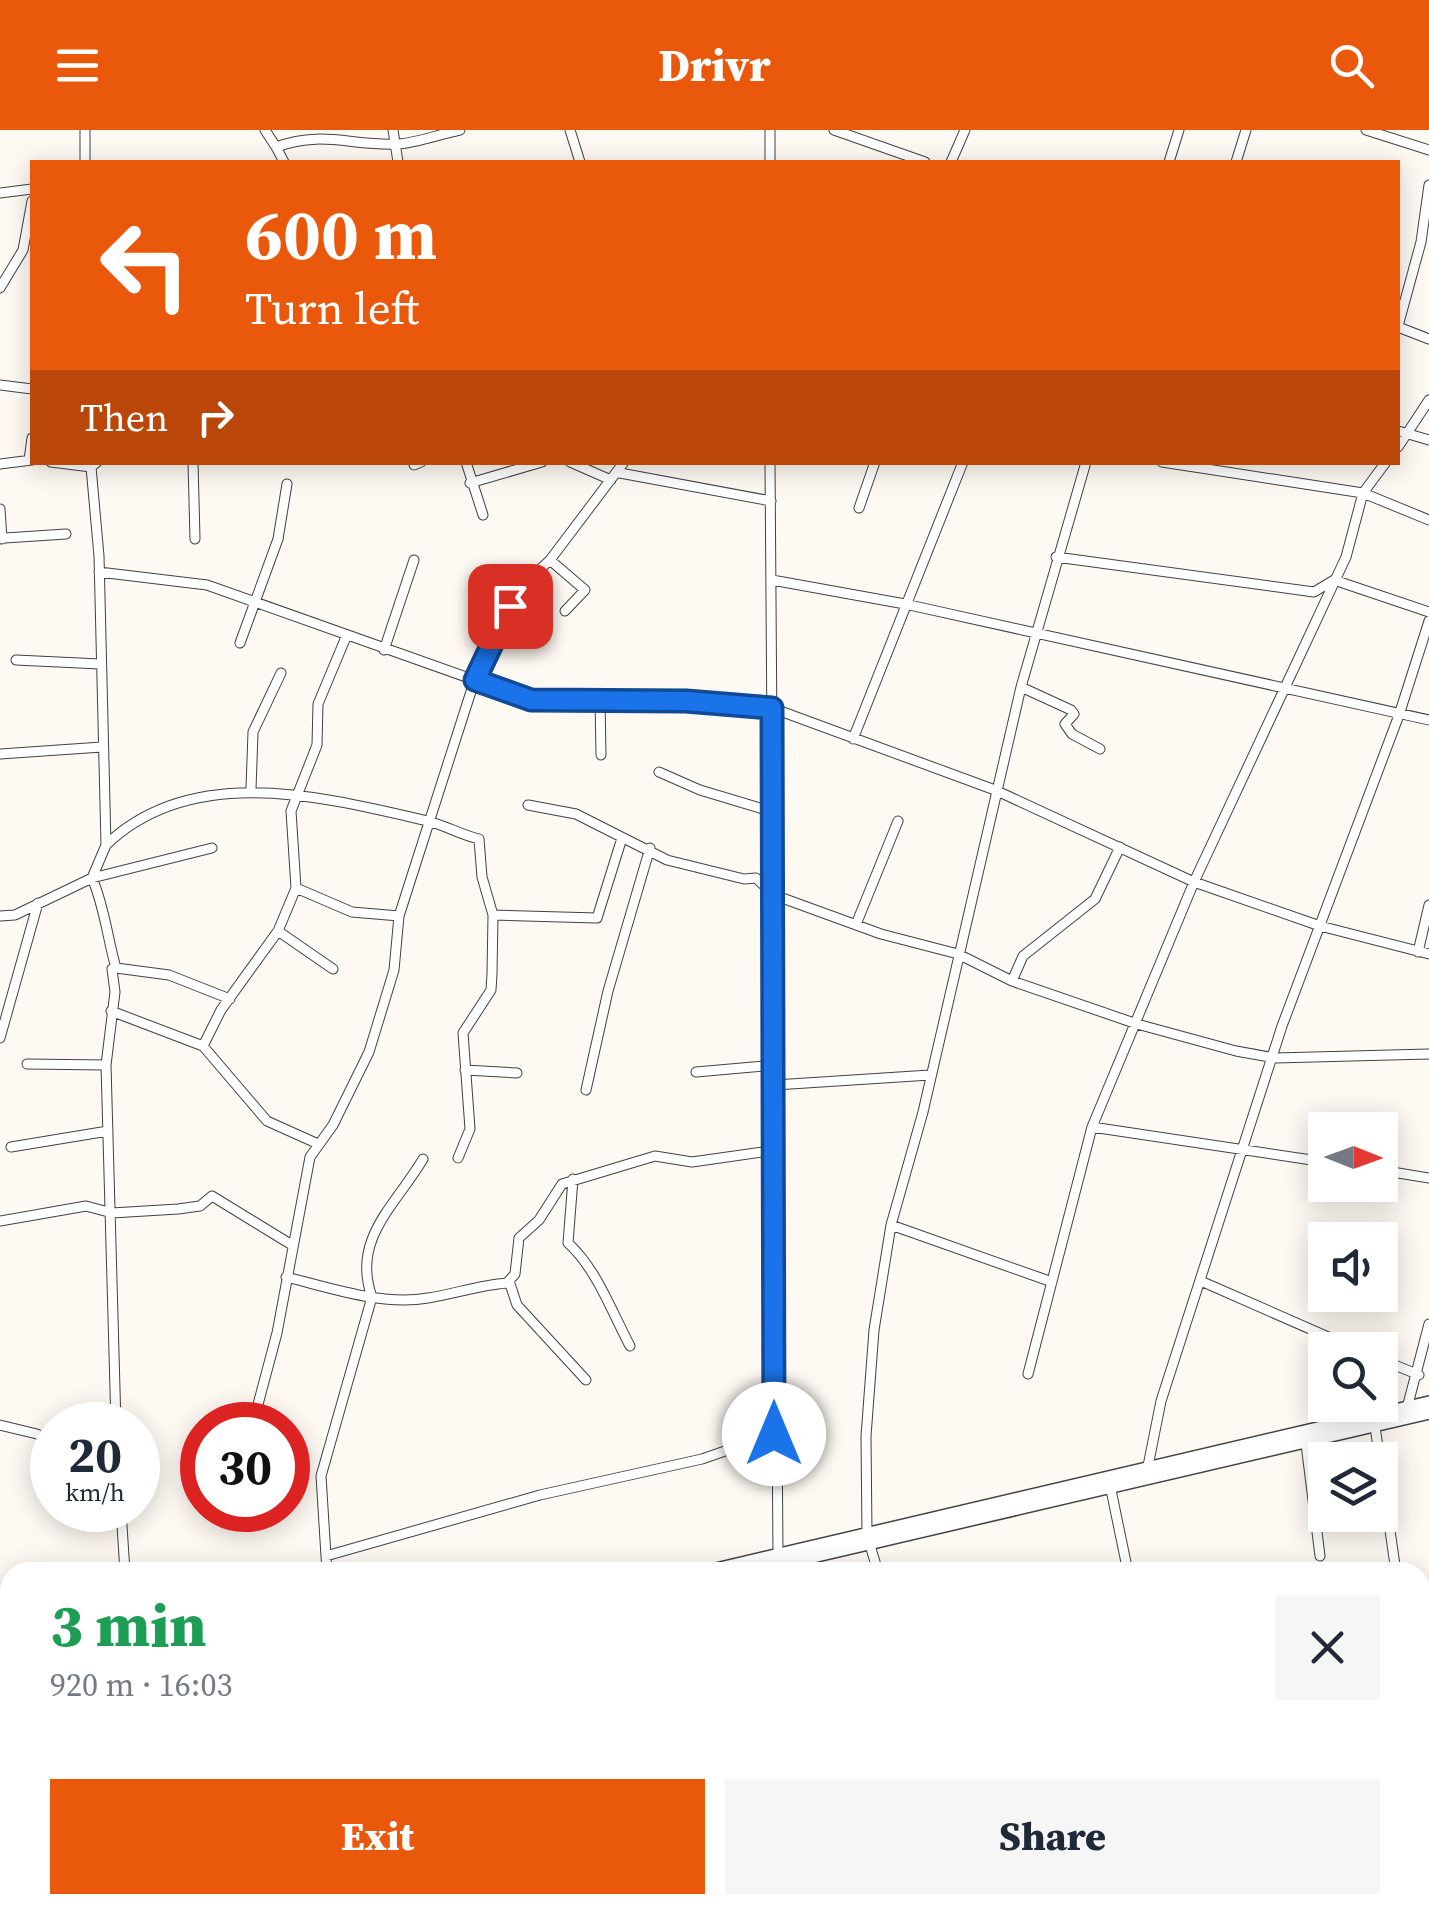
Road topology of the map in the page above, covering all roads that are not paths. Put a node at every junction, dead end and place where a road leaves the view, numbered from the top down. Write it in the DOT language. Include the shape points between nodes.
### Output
graph roads {
  1 [pos="85,130"];
  2 [pos="265,130"];
  3 [pos="393,130"];
  4 [pos="460,130"];
  5 [pos="570,130"];
  6 [pos="770,130"];
  7 [pos="834,130"];
  8 [pos="965,130"];
  9 [pos="1179,130"];
  10 [pos="1246,130"];
  11 [pos="1366,130"];
  12 [pos="398,144"];
  13 [pos="276,147"];
  14 [pos="1429,150"];
  15 [pos="85,160"];
  16 [pos="283,160"];
  17 [pos="398,160"];
  18 [pos="579,160"];
  19 [pos="770,160"];
  20 [pos="919,160"];
  21 [pos="953,160"];
  22 [pos="1170,160"];
  23 [pos="1237,160"];
  24 [pos="1429,185"];
  25 [pos="30,189"];
  26 [pos="0,193"];
  27 [pos="30,212"];
  28 [pos="0,288"];
  29 [pos="1400,319"];
  30 [pos="1400,327"];
  31 [pos="1429,338"];
  32 [pos="0,385"];
  33 [pos="30,389"];
  34 [pos="1429,400"];
  35 [pos="1402,432"];
  36 [pos="1429,440"];
  37 [pos="30,460"];
  38 [pos="0,464"];
  39 [pos="97,465"];
  40 [pos="192,465"];
  41 [pos="467,465"];
  42 [pos="532,465"];
  43 [pos="579,465"];
  44 [pos="622,465"];
  45 [pos="770,465"];
  46 [pos="874,465"];
  47 [pos="961,465"];
  48 [pos="1085,465"];
  49 [pos="1181,465"];
  50 [pos="1384,465"];
  51 [pos="616,477"];
  52 [pos="470,483"];
  53 [pos="287,484"];
  54 [pos="1363,493"];
  55 [pos="771,501"];
  56 [pos="859,508"];
  57 [pos="0,509"];
  58 [pos="483,515"];
  59 [pos="1429,520"];
  60 [pos="66,534"];
  61 [pos="195,538"];
  62 [pos="2,539"];
  63 [pos="98,556"];
  64 [pos="1056,557"];
  65 [pos="414,560"];
  66 [pos="550,560"];
  67 [pos="114,571"];
  68 [pos="99,572"];
  69 [pos="772,580"];
  70 [pos="1334,580"];
  71 [pos="255,600"];
  72 [pos="906,604"];
  73 [pos="565,611"];
  74 [pos="1429,612"];
  75 [pos="1429,622"];
  76 [pos="1035,636"];
  77 [pos="346,637"];
  78 [pos="240,643"];
  79 [pos="384,650"];
  80 [pos="16,660"];
  81 [pos="100,664"];
  82 [pos="281,673"];
  83 [pos="475,680"];
  84 [pos="1021,687"];
  85 [pos="1283,688"];
  86 [pos="600,700"];
  87 [pos="772,708"];
  88 [pos="1399,715"];
  89 [pos="1429,720"];
  90 [pos="853,739"];
  91 [pos="102,747"];
  92 [pos="1100,749"];
  93 [pos="0,754"];
  94 [pos="602,755"];
  95 [pos="659,772"];
  96 [pos="251,788"];
  97 [pos="995,790"];
  98 [pos="298,796"];
  99 [pos="528,805"];
  100 [pos="105,808"];
  101 [pos="773,812"];
  102 [pos="426,821"];
  103 [pos="898,821"];
  104 [pos="125,824"];
  105 [pos="622,838"];
  106 [pos="106,844"];
  107 [pos="1120,847"];
  108 [pos="212,848"];
  109 [pos="650,848"];
  110 [pos="92,878"];
  111 [pos="1194,882"];
  112 [pos="296,888"];
  113 [pos="774,894"];
  114 [pos="38,904"];
  115 [pos="1429,905"];
  116 [pos="493,914"];
  117 [pos="0,916"];
  118 [pos="399,916"];
  119 [pos="858,922"];
  120 [pos="1320,926"];
  121 [pos="278,931"];
  122 [pos="1423,953"];
  123 [pos="958,954"];
  124 [pos="116,968"];
  125 [pos="332,969"];
  126 [pos="1012,980"];
  127 [pos="230,999"];
  128 [pos="110,1011"];
  129 [pos="1137,1024"];
  130 [pos="0,1038"];
  131 [pos="203,1046"];
  132 [pos="1429,1054"];
  133 [pos="1274,1058"];
  134 [pos="28,1064"];
  135 [pos="106,1064"];
  136 [pos="776,1065"];
  137 [pos="465,1070"];
  138 [pos="696,1072"];
  139 [pos="517,1073"];
  140 [pos="930,1075"];
  141 [pos="775,1084"];
  142 [pos="586,1090"];
  143 [pos="1092,1128"];
  144 [pos="108,1132"];
  145 [pos="316,1143"];
  146 [pos="10,1147"];
  147 [pos="776,1150"];
  148 [pos="1244,1151"];
  149 [pos="458,1158"];
  150 [pos="423,1159"];
  151 [pos="1308,1160"];
  152 [pos="1398,1173"];
  153 [pos="574,1178"];
  154 [pos="1429,1178"];
  155 [pos="112,1213"];
  156 [pos="0,1221"];
  157 [pos="891,1225"];
  158 [pos="292,1246"];
  159 [pos="286,1277"];
  160 [pos="509,1281"];
  161 [pos="1052,1282"];
  162 [pos="1203,1282"];
  163 [pos="372,1296"];
  164 [pos="1429,1324"];
  165 [pos="1317,1332"];
  166 [pos="630,1346"];
  167 [pos="1398,1366"];
  168 [pos="1028,1374"];
  169 [pos="1419,1374"];
  170 [pos="586,1380"];
  171 [pos="1416,1386"];
  172 [pos="116,1402"];
  173 [pos="261,1402"];
  174 [pos="1429,1402"];
  175 [pos="1407,1408"];
  176 [pos="1429,1413"];
  177 [pos="0,1425"];
  178 [pos="1375,1427"];
  179 [pos="30,1432"];
  180 [pos="774,1434"];
  181 [pos="1377,1442"];
  182 [pos="1306,1444"];
  183 [pos="1147,1471"];
  184 [pos="1110,1490"];
  185 [pos="918,1530"];
  186 [pos="122,1532"];
  187 [pos="1390,1532"];
  188 [pos="868,1540"];
  189 [pos="778,1555"];
  190 [pos="326,1556"];
  191 [pos="1320,1556"];
  192 [pos="124,1562"];
  193 [pos="326,1562"];
  194 [pos="747,1562"];
  195 [pos="786,1562"];
  196 [pos="875,1562"];
  197 [pos="1126,1562"];
  198 [pos="1395,1562"];
  1 -- 15 [label="street"];
  2 -- 13 [label="street"];
  3 -- 12 [label="street"];
  4 -- 12 [label="street"];
  5 -- 18 [label="street"];
  6 -- 19 [label="street"];
  7 -- 20 [label="street"];
  8 -- 21 [label="street"];
  9 -- 22 [label="street"];
  10 -- 23 [label="street"];
  11 -- 14 [label="street"];
  12 -- 13 [label="street" via="332,132 297,133"];
  12 -- 17 [label="street"];
  13 -- 16 [label="street"];
  24 -- 29 [label="street"];
  25 -- 26 [label="street"];
  27 -- 28 [label="street" via="23,250"];
  30 -- 31 [label="street"];
  32 -- 33 [label="street"];
  34 -- 35 [label="street"];
  35 -- 36 [label="street"];
  37 -- 38 [label="street"];
  39 -- 63 [label="street"];
  40 -- 61 [label="street"];
  41 -- 52 [label="street"];
  42 -- 52 [label="street"];
  43 -- 51 [label="street"];
  44 -- 51 [label="street"];
  45 -- 55 [label="street"];
  46 -- 56 [label="street"];
  47 -- 72 [label="street"];
  48 -- 64 [label="street"];
  49 -- 54 [label="street"];
  50 -- 54 [label="street"];
  51 -- 55 [label="street"];
  51 -- 66 [label="street"];
  52 -- 58 [label="street"];
  53 -- 71 [label="street" via="285,514"];
  54 -- 59 [label="street"];
  54 -- 70 [label="street"];
  55 -- 69 [label="street"];
  57 -- 62 [label="street"];
  60 -- 62 [label="street"];
  63 -- 67 [label="street"];
  63 -- 68 [label="street"];
  64 -- 70 [label="street" via="1314,592"];
  64 -- 76 [label="street"];
  65 -- 79 [label="street"];
  66 -- 73 [label="street" via="585,590"];
  66 -- 83 [label="street" via="523,585"];
  67 -- 68 [label="street"];
  67 -- 71 [label="street" via="207,585"];
  68 -- 81 [label="street"];
  69 -- 72 [label="street"];
  69 -- 87 [label="street"];
  70 -- 74 [label="street"];
  70 -- 85 [label="street"];
  71 -- 77 [label="street"];
  71 -- 78 [label="street"];
  72 -- 76 [label="street"];
  72 -- 90 [label="street"];
  75 -- 88 [label="street"];
  76 -- 84 [label="street"];
  76 -- 85 [label="street"];
  77 -- 79 [label="street"];
  77 -- 98 [label="street" via="318,704 317,746"];
  79 -- 83 [label="street"];
  80 -- 81 [label="street"];
  81 -- 91 [label="street"];
  82 -- 96 [label="street" via="253,732"];
  83 -- 86 [label="street" via="531,700"];
  83 -- 102 [label="street"];
  84 -- 92 [label="street" via="1071,710 1065,724 1072,734"];
  84 -- 97 [label="street"];
  85 -- 88 [label="street"];
  85 -- 111 [label="street"];
  86 -- 87 [label="street"];
  86 -- 94 [label="street"];
  87 -- 90 [label="street"];
  87 -- 101 [label="street"];
  88 -- 89 [label="street"];
  88 -- 120 [label="street"];
  90 -- 97 [label="street"];
  91 -- 93 [label="street"];
  91 -- 100 [label="street"];
  95 -- 101 [label="street"];
  96 -- 98 [label="street"];
  96 -- 104 [label="street"];
  97 -- 107 [label="street"];
  97 -- 123 [label="street"];
  98 -- 102 [label="street"];
  98 -- 112 [label="street" via="291,820"];
  99 -- 105 [label="street" via="576,814"];
  100 -- 104 [label="street"];
  100 -- 106 [label="street"];
  101 -- 113 [label="street"];
  102 -- 116 [label="street" via="479,839"];
  102 -- 118 [label="street" via="425,846"];
  103 -- 119 [label="street"];
  104 -- 106 [label="street"];
  105 -- 109 [label="street"];
  105 -- 116 [label="street" via="597,918"];
  106 -- 110 [label="street"];
  107 -- 111 [label="street"];
  107 -- 126 [label="street" via="1095,900 1023,956"];
  108 -- 110 [label="street"];
  109 -- 113 [label="street" via="706,871 756,878"];
  109 -- 142 [label="street"];
  110 -- 114 [label="street"];
  110 -- 124 [label="street"];
  111 -- 120 [label="street"];
  111 -- 129 [label="street"];
  112 -- 118 [label="street" via="352,912"];
  112 -- 121 [label="street"];
  113 -- 119 [label="street"];
  113 -- 136 [label="street"];
  114 -- 117 [label="street"];
  114 -- 130 [label="street"];
  115 -- 122 [label="street"];
  116 -- 137 [label="street" via="491,990 462,1033"];
  118 -- 145 [label="street" via="394,970 369,1052 333,1125"];
  119 -- 123 [label="street"];
  120 -- 122 [label="street"];
  120 -- 133 [label="street"];
  121 -- 125 [label="street"];
  121 -- 127 [label="street"];
  123 -- 126 [label="street"];
  123 -- 140 [label="street"];
  124 -- 127 [label="street" via="169,975"];
  124 -- 128 [label="street"];
  126 -- 129 [label="street"];
  127 -- 131 [label="street"];
  128 -- 131 [label="street"];
  128 -- 135 [label="street"];
  129 -- 133 [label="street"];
  129 -- 143 [label="street"];
  131 -- 145 [label="street" via="267,1121"];
  132 -- 133 [label="street"];
  133 -- 148 [label="street"];
  134 -- 135 [label="street"];
  135 -- 144 [label="street"];
  136 -- 138 [label="street"];
  136 -- 141 [label="street"];
  137 -- 139 [label="street"];
  137 -- 149 [label="street" via="470,1129"];
  140 -- 141 [label="street"];
  140 -- 157 [label="street"];
  141 -- 147 [label="street"];
  143 -- 148 [label="street"];
  143 -- 161 [label="street"];
  144 -- 146 [label="street"];
  144 -- 155 [label="street"];
  145 -- 158 [label="street"];
  147 -- 153 [label="street" via="692,1162 655,1156"];
  147 -- 180 [label="street"];
  148 -- 151 [label="street"];
  148 -- 162 [label="street"];
  150 -- 163 [label="street" via="368,1240"];
  152 -- 154 [label="street"];
  153 -- 160 [label="street" via="554,1190 539,1220 519,1238"];
  153 -- 166 [label="street" via="568,1243 585,1255"];
  155 -- 156 [label="street" via="86,1206"];
  155 -- 158 [label="street" via="200,1206 212,1196"];
  155 -- 172 [label="street"];
  157 -- 161 [label="street"];
  157 -- 188 [label="street" via="866,1436"];
  158 -- 159 [label="street"];
  159 -- 163 [label="street"];
  159 -- 173 [label="street"];
  160 -- 163 [label="street" via="428,1298"];
  160 -- 170 [label="street" via="517,1305"];
  161 -- 168 [label="street"];
  162 -- 165 [label="street"];
  162 -- 183 [label="street" via="1161,1401"];
  163 -- 190 [label="street" via="321,1476"];
  164 -- 169 [label="street"];
  167 -- 169 [label="street"];
  169 -- 171 [label="street"];
  171 -- 174 [label="street"];
  171 -- 175 [label="street"];
  174 -- 175 [label="street"];
  175 -- 183 [label="street"];
  176 -- 178 [label="street"];
  177 -- 179 [label="street"];
  178 -- 181 [label="street"];
  178 -- 182 [label="street"];
  180 -- 189 [label="street"];
  180 -- 190 [label="street" via="702,1459 523,1500"];
  182 -- 184 [label="street"];
  182 -- 191 [label="street"];
  183 -- 185 [label="street"];
  184 -- 185 [label="street"];
  184 -- 197 [label="street"];
  185 -- 188 [label="street"];
  186 -- 192 [label="street"];
  187 -- 198 [label="street"];
  188 -- 189 [label="street"];
  188 -- 195 [label="street"];
  188 -- 196 [label="street"];
  189 -- 194 [label="street"];
  190 -- 193 [label="street"];
}
